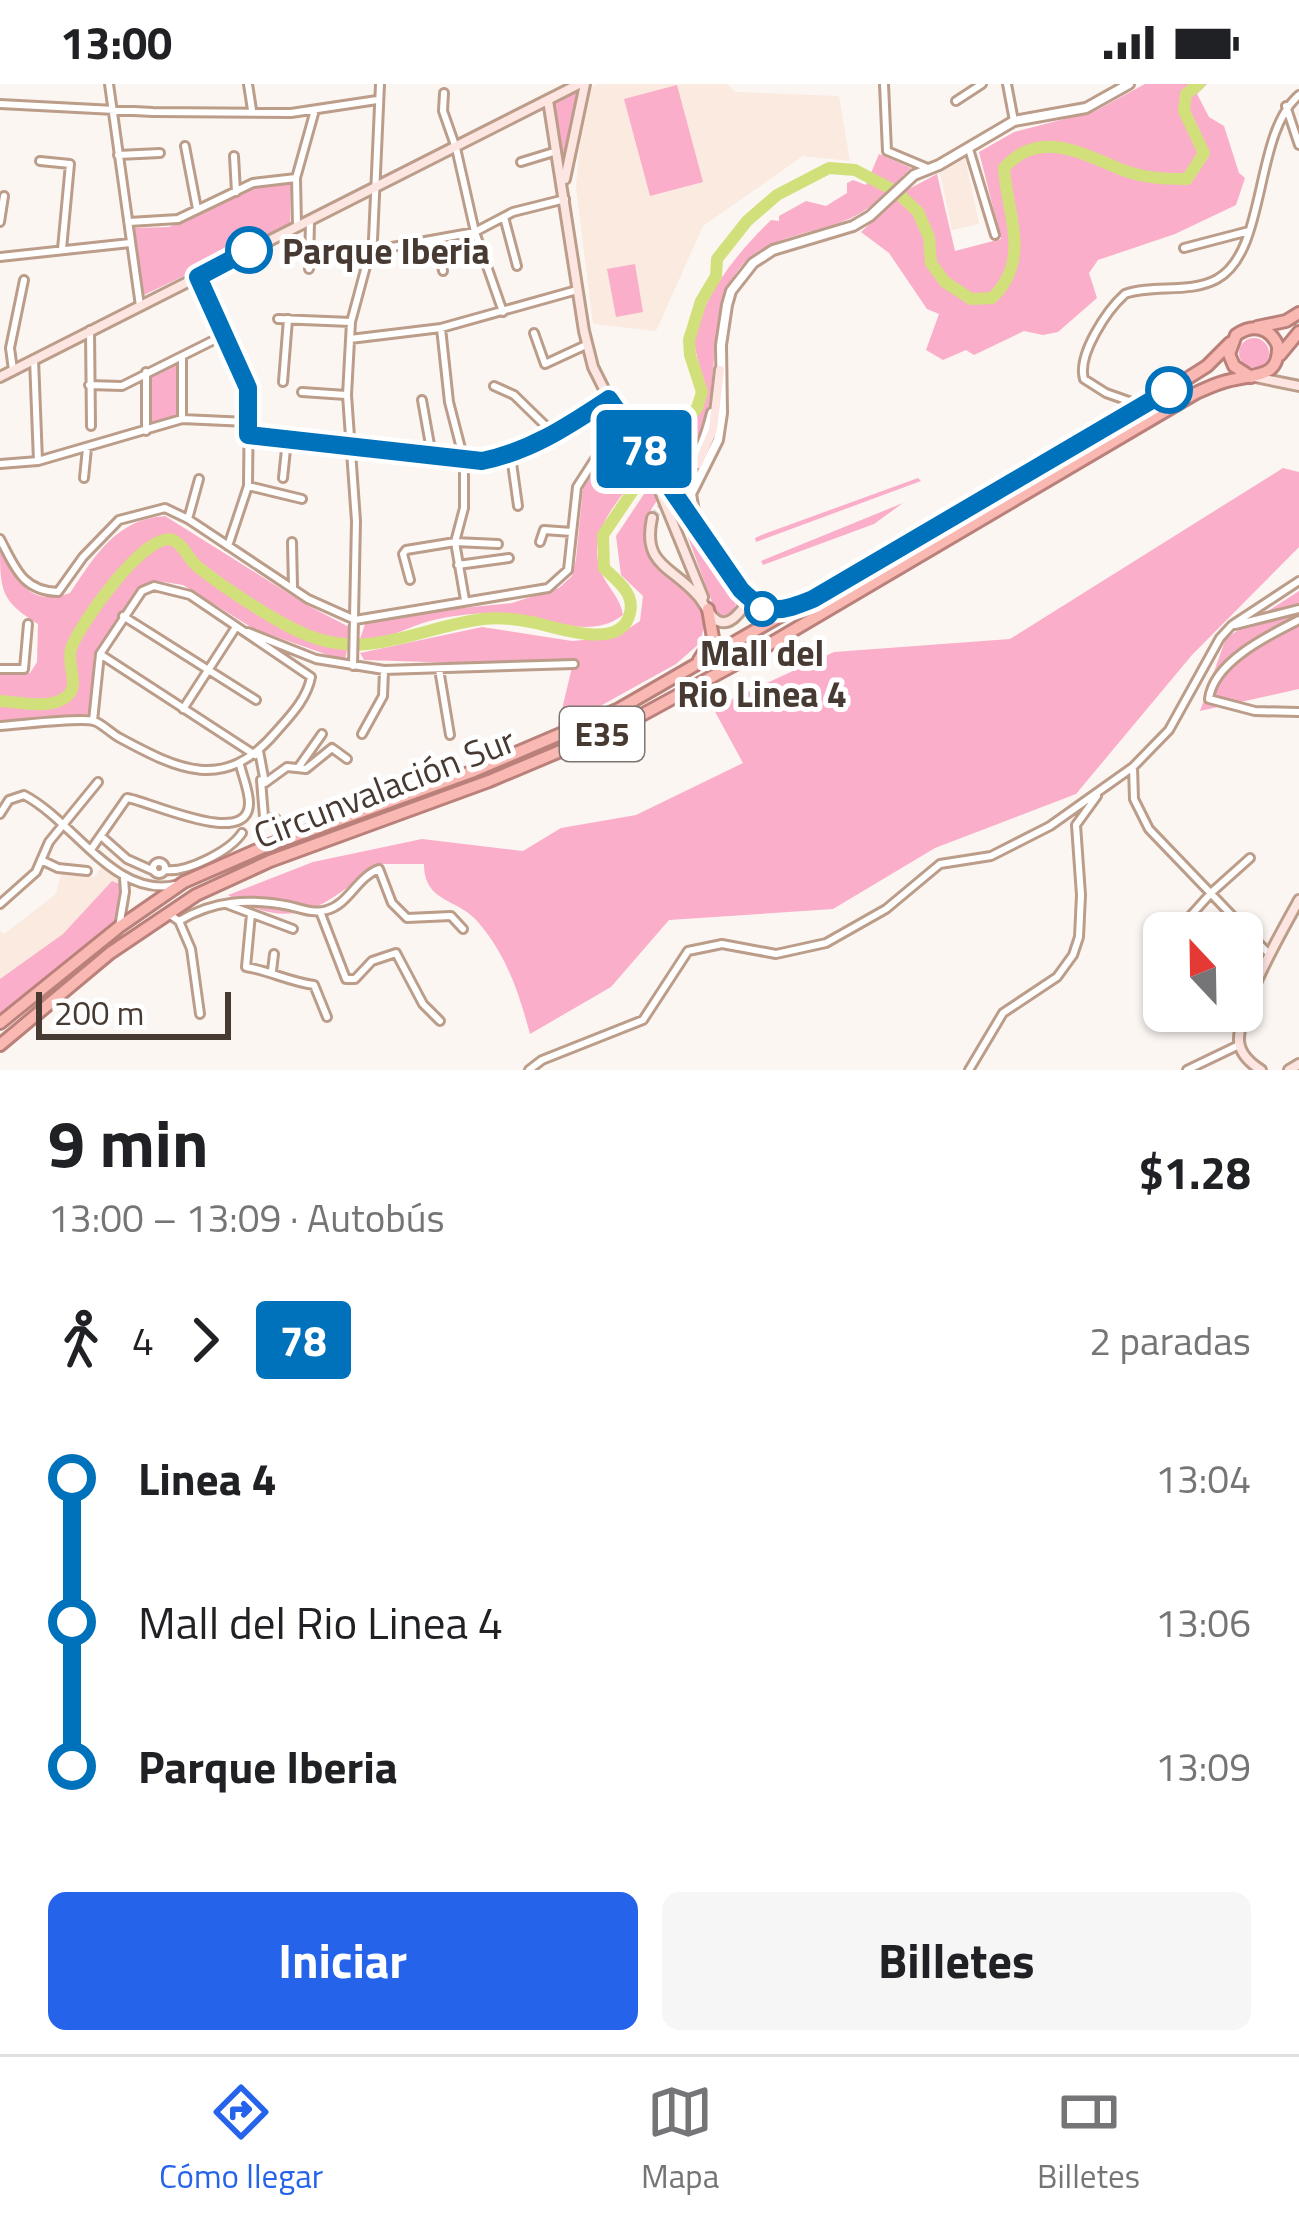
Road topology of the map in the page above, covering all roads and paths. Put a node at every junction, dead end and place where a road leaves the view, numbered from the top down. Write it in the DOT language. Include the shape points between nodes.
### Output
graph roads {
  1 [pos="109,84"];
  2 [pos="248,84"];
  3 [pos="380,84"];
  4 [pos="582,84"];
  5 [pos="884,84"];
  6 [pos="982,84"];
  7 [pos="1007,84"];
  8 [pos="1130,84"];
  9 [pos="444,94"];
  10 [pos="548,94"];
  11 [pos="1299,95"];
  12 [pos="377,100"];
  13 [pos="956,101"];
  14 [pos="0,104"];
  15 [pos="1286,106"];
  16 [pos="112,110"];
  17 [pos="315,110"];
  18 [pos="252,111"];
  19 [pos="1014,121"];
  20 [pos="185,146"];
  21 [pos="1299,146"];
  22 [pos="456,148"];
  23 [pos="969,149"];
  24 [pos="557,151"];
  25 [pos="160,153"];
  26 [pos="118,155"];
  27 [pos="235,156"];
  28 [pos="40,161"];
  29 [pos="521,162"];
  30 [pos="930,169"];
  31 [pos="296,178"];
  32 [pos="373,189"];
  33 [pos="236,192"];
  34 [pos="4,196"];
  35 [pos="565,196"];
  36 [pos="197,209"];
  37 [pos="503,216"];
  38 [pos="310,220"];
  39 [pos="0,222"];
  40 [pos="127,222"];
  41 [pos="297,226"];
  42 [pos="1249,231"];
  43 [pos="475,232"];
  44 [pos="995,235"];
  45 [pos="437,239"];
  46 [pos="130,243"];
  47 [pos="1184,248"];
  48 [pos="62,249"];
  49 [pos="370,251"];
  50 [pos="0,257"];
  51 [pos="517,266"];
  52 [pos="309,269"];
  53 [pos="443,271"];
  54 [pos="198,277"];
  55 [pos="24,280"];
  56 [pos="577,290"];
  57 [pos="140,306"];
  58 [pos="502,311"];
  59 [pos="1299,314"];
  60 [pos="278,319"];
  61 [pos="288,320"];
  62 [pos="351,322"];
  63 [pos="1255,327"];
  64 [pos="441,328"];
  65 [pos="90,330"];
  66 [pos="1299,332"];
  67 [pos="534,333"];
  68 [pos="226,334"];
  69 [pos="350,339"];
  70 [pos="1232,340"];
  71 [pos="586,345"];
  72 [pos="182,356"];
  73 [pos="34,359"];
  74 [pos="1278,359"];
  75 [pos="13,370"];
  76 [pos="720,370"];
  77 [pos="146,372"];
  78 [pos="0,377"];
  79 [pos="1252,377"];
  80 [pos="283,382"];
  81 [pos="89,385"];
  82 [pos="494,386"];
  83 [pos="1295,386"];
  84 [pos="302,392"];
  85 [pos="347,395"];
  86 [pos="609,399"];
  87 [pos="422,400"];
  88 [pos="1144,406"];
  89 [pos="182,419"];
  90 [pos="248,422"];
  91 [pos="91,426"];
  92 [pos="146,431"];
  93 [pos="631,431"];
  94 [pos="248,435"];
  95 [pos="555,435"];
  96 [pos="287,439"];
  97 [pos="351,445"];
  98 [pos="87,448"];
  99 [pos="511,455"];
  100 [pos="432,456"];
  101 [pos="464,460"];
  102 [pos="38,461"];
  103 [pos="0,464"];
  104 [pos="698,464"];
  105 [pos="658,474"];
  106 [pos="84,478"];
  107 [pos="283,478"];
  108 [pos="200,479"];
  109 [pos="248,486"];
  110 [pos="302,499"];
  111 [pos="518,506"];
  112 [pos="652,518"];
  113 [pos="188,519"];
  114 [pos="696,526"];
  115 [pos="572,532"];
  116 [pos="0,539"];
  117 [pos="292,542"];
  118 [pos="455,542"];
  119 [pos="540,542"];
  120 [pos="498,544"];
  121 [pos="228,545"];
  122 [pos="509,558"];
  123 [pos="458,565"];
  124 [pos="410,580"];
  125 [pos="1299,581"];
  126 [pos="293,589"];
  127 [pos="741,590"];
  128 [pos="813,599"];
  129 [pos="465,600"];
  130 [pos="708,609"];
  131 [pos="1299,609"];
  132 [pos="123,616"];
  133 [pos="355,620"];
  134 [pos="1299,620"];
  135 [pos="28,624"];
  136 [pos="1232,626"];
  137 [pos="240,628"];
  138 [pos="100,654"];
  139 [pos="353,664"];
  140 [pos="574,664"];
  141 [pos="0,669"];
  142 [pos="439,669"];
  143 [pos="210,670"];
  144 [pos="384,670"];
  145 [pos="676,678"];
  146 [pos="256,700"];
  147 [pos="183,709"];
  148 [pos="1299,712"];
  149 [pos="93,721"];
  150 [pos="0,726"];
  151 [pos="322,734"];
  152 [pos="362,734"];
  153 [pos="450,735"];
  154 [pos="257,753"];
  155 [pos="347,759"];
  156 [pos="240,765"];
  157 [pos="1133,767"];
  158 [pos="298,768"];
  159 [pos="262,780"];
  160 [pos="98,782"];
  161 [pos="1100,791"];
  162 [pos="0,814"];
  163 [pos="276,819"];
  164 [pos="64,824"];
  165 [pos="242,833"];
  166 [pos="101,836"];
  167 [pos="92,848"];
  168 [pos="1250,858"];
  169 [pos="41,860"];
  170 [pos="87,871"];
  171 [pos="124,878"];
  172 [pos="184,883"];
  173 [pos="1212,892"];
  174 [pos="1299,901"];
  175 [pos="223,903"];
  176 [pos="0,904"];
  177 [pos="320,912"];
  178 [pos="1194,912"];
  179 [pos="1230,912"];
  180 [pos="167,913"];
  181 [pos="251,914"];
  182 [pos="179,921"];
  183 [pos="118,927"];
  184 [pos="293,928"];
  185 [pos="463,929"];
  186 [pos="1263,948"];
  187 [pos="274,954"];
  188 [pos="1269,954"];
  189 [pos="272,971"];
  190 [pos="200,1014"];
  191 [pos="327,1017"];
  192 [pos="440,1022"];
  193 [pos="0,1023"];
  194 [pos="0,1045"];
  195 [pos="1239,1045"];
  196 [pos="1299,1064"];
  197 [pos="529,1070"];
  198 [pos="969,1070"];
  199 [pos="1187,1070"];
  200 [pos="1261,1070"];
  201 [pos="1288,1070"];
  1 -- 16 [label="street"];
  2 -- 18 [label="street"];
  3 -- 12 [label="street"];
  4 -- 10 [label="main road"];
  4 -- 35 [label="main road"];
  5 -- 30 [label="street" via="887,151"];
  6 -- 13 [label="street"];
  7 -- 19 [label="street"];
  8 -- 19 [label="street" via="1086,109"];
  9 -- 22 [label="street"];
  10 -- 22 [label="main road"];
  10 -- 24 [label="main road"];
  11 -- 15 [label="street"];
  12 -- 17 [label="street"];
  12 -- 32 [label="street"];
  14 -- 16 [label="street"];
  15 -- 21 [label="street"];
  15 -- 42 [label="street"];
  16 -- 18 [label="street"];
  16 -- 26 [label="street"];
  17 -- 18 [label="street"];
  17 -- 31 [label="street"];
  19 -- 23 [label="street"];
  20 -- 36 [label="street"];
  22 -- 32 [label="main road"];
  22 -- 43 [label="street"];
  23 -- 30 [label="street"];
  23 -- 44 [label="street"];
  24 -- 29 [label="street"];
  24 -- 35 [label="main road"];
  25 -- 26 [label="street"];
  26 -- 40 [label="street"];
  27 -- 33 [label="street"];
  28 -- 48 [label="street" via="70,164"];
  30 -- 76 [label="street" via="853,226 754,263 731,291"];
  31 -- 33 [label="street" via="261,180"];
  31 -- 41 [label="street"];
  32 -- 38 [label="main road"];
  32 -- 49 [label="street"];
  33 -- 36 [label="street"];
  34 -- 39 [label="street"];
  35 -- 37 [label="street"];
  35 -- 56 [label="main road"];
  36 -- 40 [label="street" via="168,221"];
  37 -- 43 [label="street"];
  37 -- 51 [label="street"];
  38 -- 41 [label="main road"];
  38 -- 52 [label="street"];
  40 -- 46 [label="street"];
  41 -- 54 [label="main road"];
  42 -- 47 [label="street"];
  42 -- 88 [label="street" via="1213,282 1132,291 1115,303 1081,372 1094,387"];
  43 -- 45 [label="street"];
  43 -- 58 [label="street"];
  45 -- 49 [label="street"];
  45 -- 53 [label="street"];
  46 -- 48 [label="street"];
  46 -- 57 [label="street"];
  48 -- 50 [label="street"];
  49 -- 62 [label="street"];
  54 -- 57 [label="main road"];
  54 -- 68 [label="street"];
  55 -- 75 [label="street"];
  56 -- 58 [label="street"];
  56 -- 71 [label="main road"];
  57 -- 65 [label="main road"];
  58 -- 64 [label="street"];
  59 -- 63 [label="highway, E35"];
  60 -- 61 [label="street"];
  61 -- 62 [label="street"];
  61 -- 80 [label="street"];
  62 -- 69 [label="street"];
  63 -- 70 [label="highway, E35"];
  63 -- 74 [label="highway" via="1272,335"];
  64 -- 69 [label="street"];
  64 -- 101 [label="street"];
  65 -- 73 [label="main road"];
  65 -- 81 [label="street"];
  66 -- 74 [label="highway, E35"];
  67 -- 71 [label="street" via="545,364"];
  68 -- 72 [label="street"];
  68 -- 90 [label="street" via="248,388"];
  69 -- 85 [label="street"];
  70 -- 79 [label="highway" via="1234,366"];
  70 -- 88 [label="highway, E35"];
  71 -- 86 [label="main road"];
  72 -- 77 [label="street"];
  72 -- 89 [label="street"];
  73 -- 75 [label="main road"];
  73 -- 102 [label="street"];
  74 -- 79 [label="highway, E35"];
  74 -- 83 [label="main road"];
  75 -- 78 [label="main road"];
  76 -- 104 [label="main road" via="713,430"];
  76 -- 105 [label="street" via="698,452 682,474"];
  76 -- 114 [label="street" via="718,440 691,494"];
  77 -- 81 [label="street" via="116,388"];
  77 -- 92 [label="street"];
  79 -- 83 [label="main road"];
  79 -- 180 [label="highway, Circunvalación Sur / E35" via="1196,393 627,722 270,861"];
  81 -- 91 [label="street"];
  82 -- 95 [label="street"];
  84 -- 85 [label="street"];
  85 -- 97 [label="street"];
  86 -- 93 [label="main road"];
  86 -- 95 [label="street"];
  87 -- 100 [label="street"];
  88 -- 128 [label="highway, E35"];
  89 -- 90 [label="street"];
  89 -- 92 [label="street"];
  90 -- 94 [label="street"];
  92 -- 98 [label="street"];
  93 -- 105 [label="main road"];
  93 -- 115 [label="street" via="584,471"];
  94 -- 96 [label="street"];
  94 -- 109 [label="street"];
  95 -- 99 [label="street"];
  96 -- 97 [label="street"];
  96 -- 107 [label="street"];
  97 -- 100 [label="street"];
  97 -- 133 [label="street"];
  98 -- 102 [label="street"];
  98 -- 106 [label="street"];
  99 -- 101 [label="street"];
  99 -- 111 [label="street"];
  100 -- 101 [label="street"];
  101 -- 118 [label="street"];
  102 -- 103 [label="street"];
  105 -- 114 [label="main road"];
  105 -- 130 [label="main road"];
  108 -- 113 [label="street"];
  109 -- 110 [label="street"];
  109 -- 121 [label="street"];
  112 -- 130 [label="main road" via="659,563"];
  113 -- 116 [label="street" via="158,508 119,520 58,592 20,578"];
  113 -- 121 [label="street"];
  114 -- 127 [label="main road"];
  115 -- 119 [label="street" via="544,530"];
  115 -- 129 [label="street" via="573,555 558,582"];
  117 -- 126 [label="street"];
  118 -- 120 [label="street"];
  118 -- 123 [label="street"];
  118 -- 124 [label="street" via="404,551"];
  121 -- 126 [label="street"];
  122 -- 123 [label="street"];
  123 -- 129 [label="street"];
  125 -- 136 [label="street"];
  126 -- 133 [label="street"];
  127 -- 128 [label="highway" via="776,612"];
  127 -- 130 [label="main road" via="744,607 734,619 721,622"];
  128 -- 145 [label="highway, E35"];
  129 -- 133 [label="street"];
  130 -- 145 [label="highway" via="713,638 706,655"];
  131 -- 136 [label="street"];
  132 -- 137 [label="street" via="142,591 158,586 180,590"];
  132 -- 138 [label="street"];
  132 -- 143 [label="street"];
  133 -- 139 [label="street"];
  134 -- 148 [label="street" via="1245,651 1214,682 1209,699"];
  135 -- 141 [label="street" via="24,669"];
  136 -- 157 [label="street" via="1169,730"];
  137 -- 139 [label="street" via="316,659"];
  137 -- 143 [label="street"];
  137 -- 154 [label="street" via="310,677"];
  138 -- 147 [label="street"];
  138 -- 149 [label="street"];
  139 -- 144 [label="street"];
  140 -- 142 [label="street"];
  142 -- 144 [label="street"];
  142 -- 153 [label="street"];
  143 -- 146 [label="street"];
  143 -- 147 [label="street"];
  144 -- 152 [label="street" via="382,696"];
  145 -- 172 [label="highway, E35" via="551,740"];
  147 -- 154 [label="street"];
  149 -- 150 [label="street"];
  149 -- 156 [label="street" via="179,766"];
  151 -- 158 [label="street"];
  154 -- 156 [label="street"];
  154 -- 159 [label="street"];
  155 -- 158 [label="street" via="332,748"];
  156 -- 166 [label="street" via="250,802 241,819 188,818 132,797"];
  157 -- 161 [label="street"];
  157 -- 173 [label="street" via="1138,813"];
  158 -- 159 [label="street"];
  159 -- 163 [label="street" via="264,817"];
  160 -- 164 [label="street"];
  161 -- 197 [label="street" via="992,856 940,864 886,909 826,943 776,954 722,944 688,951 643,1020"];
  161 -- 198 [label="street" via="1076,825 1073,956 1044,988 1003,1013"];
  162 -- 164 [label="street" via="24,795"];
  164 -- 167 [label="street"];
  164 -- 169 [label="street"];
  165 -- 166 [label="street" via="180,871 160,874"];
  166 -- 167 [label="street"];
  167 -- 171 [label="street"];
  168 -- 173 [label="street"];
  169 -- 170 [label="street"];
  169 -- 176 [label="street"];
  171 -- 172 [label="street" via="154,889"];
  171 -- 183 [label="street"];
  172 -- 183 [label="highway, E35"];
  173 -- 178 [label="street"];
  173 -- 179 [label="street"];
  174 -- 188 [label="main road"];
  175 -- 177 [label="street"];
  175 -- 181 [label="street"];
  175 -- 182 [label="street"];
  177 -- 185 [label="street" via="379,869 406,918 451,916"];
  177 -- 192 [label="street" via="346,979 396,953"];
  180 -- 182 [label="street"];
  180 -- 194 [label="highway, Circunvalación Sur / E35"];
  181 -- 184 [label="street"];
  181 -- 189 [label="street" via="246,968"];
  182 -- 190 [label="street"];
  183 -- 193 [label="highway, E35"];
  186 -- 188 [label="street"];
  187 -- 189 [label="street"];
  188 -- 195 [label="main road"];
  189 -- 191 [label="street" via="314,985"];
  195 -- 199 [label="street"];
  195 -- 200 [label="main road"];
  196 -- 201 [label="main road"];
}
